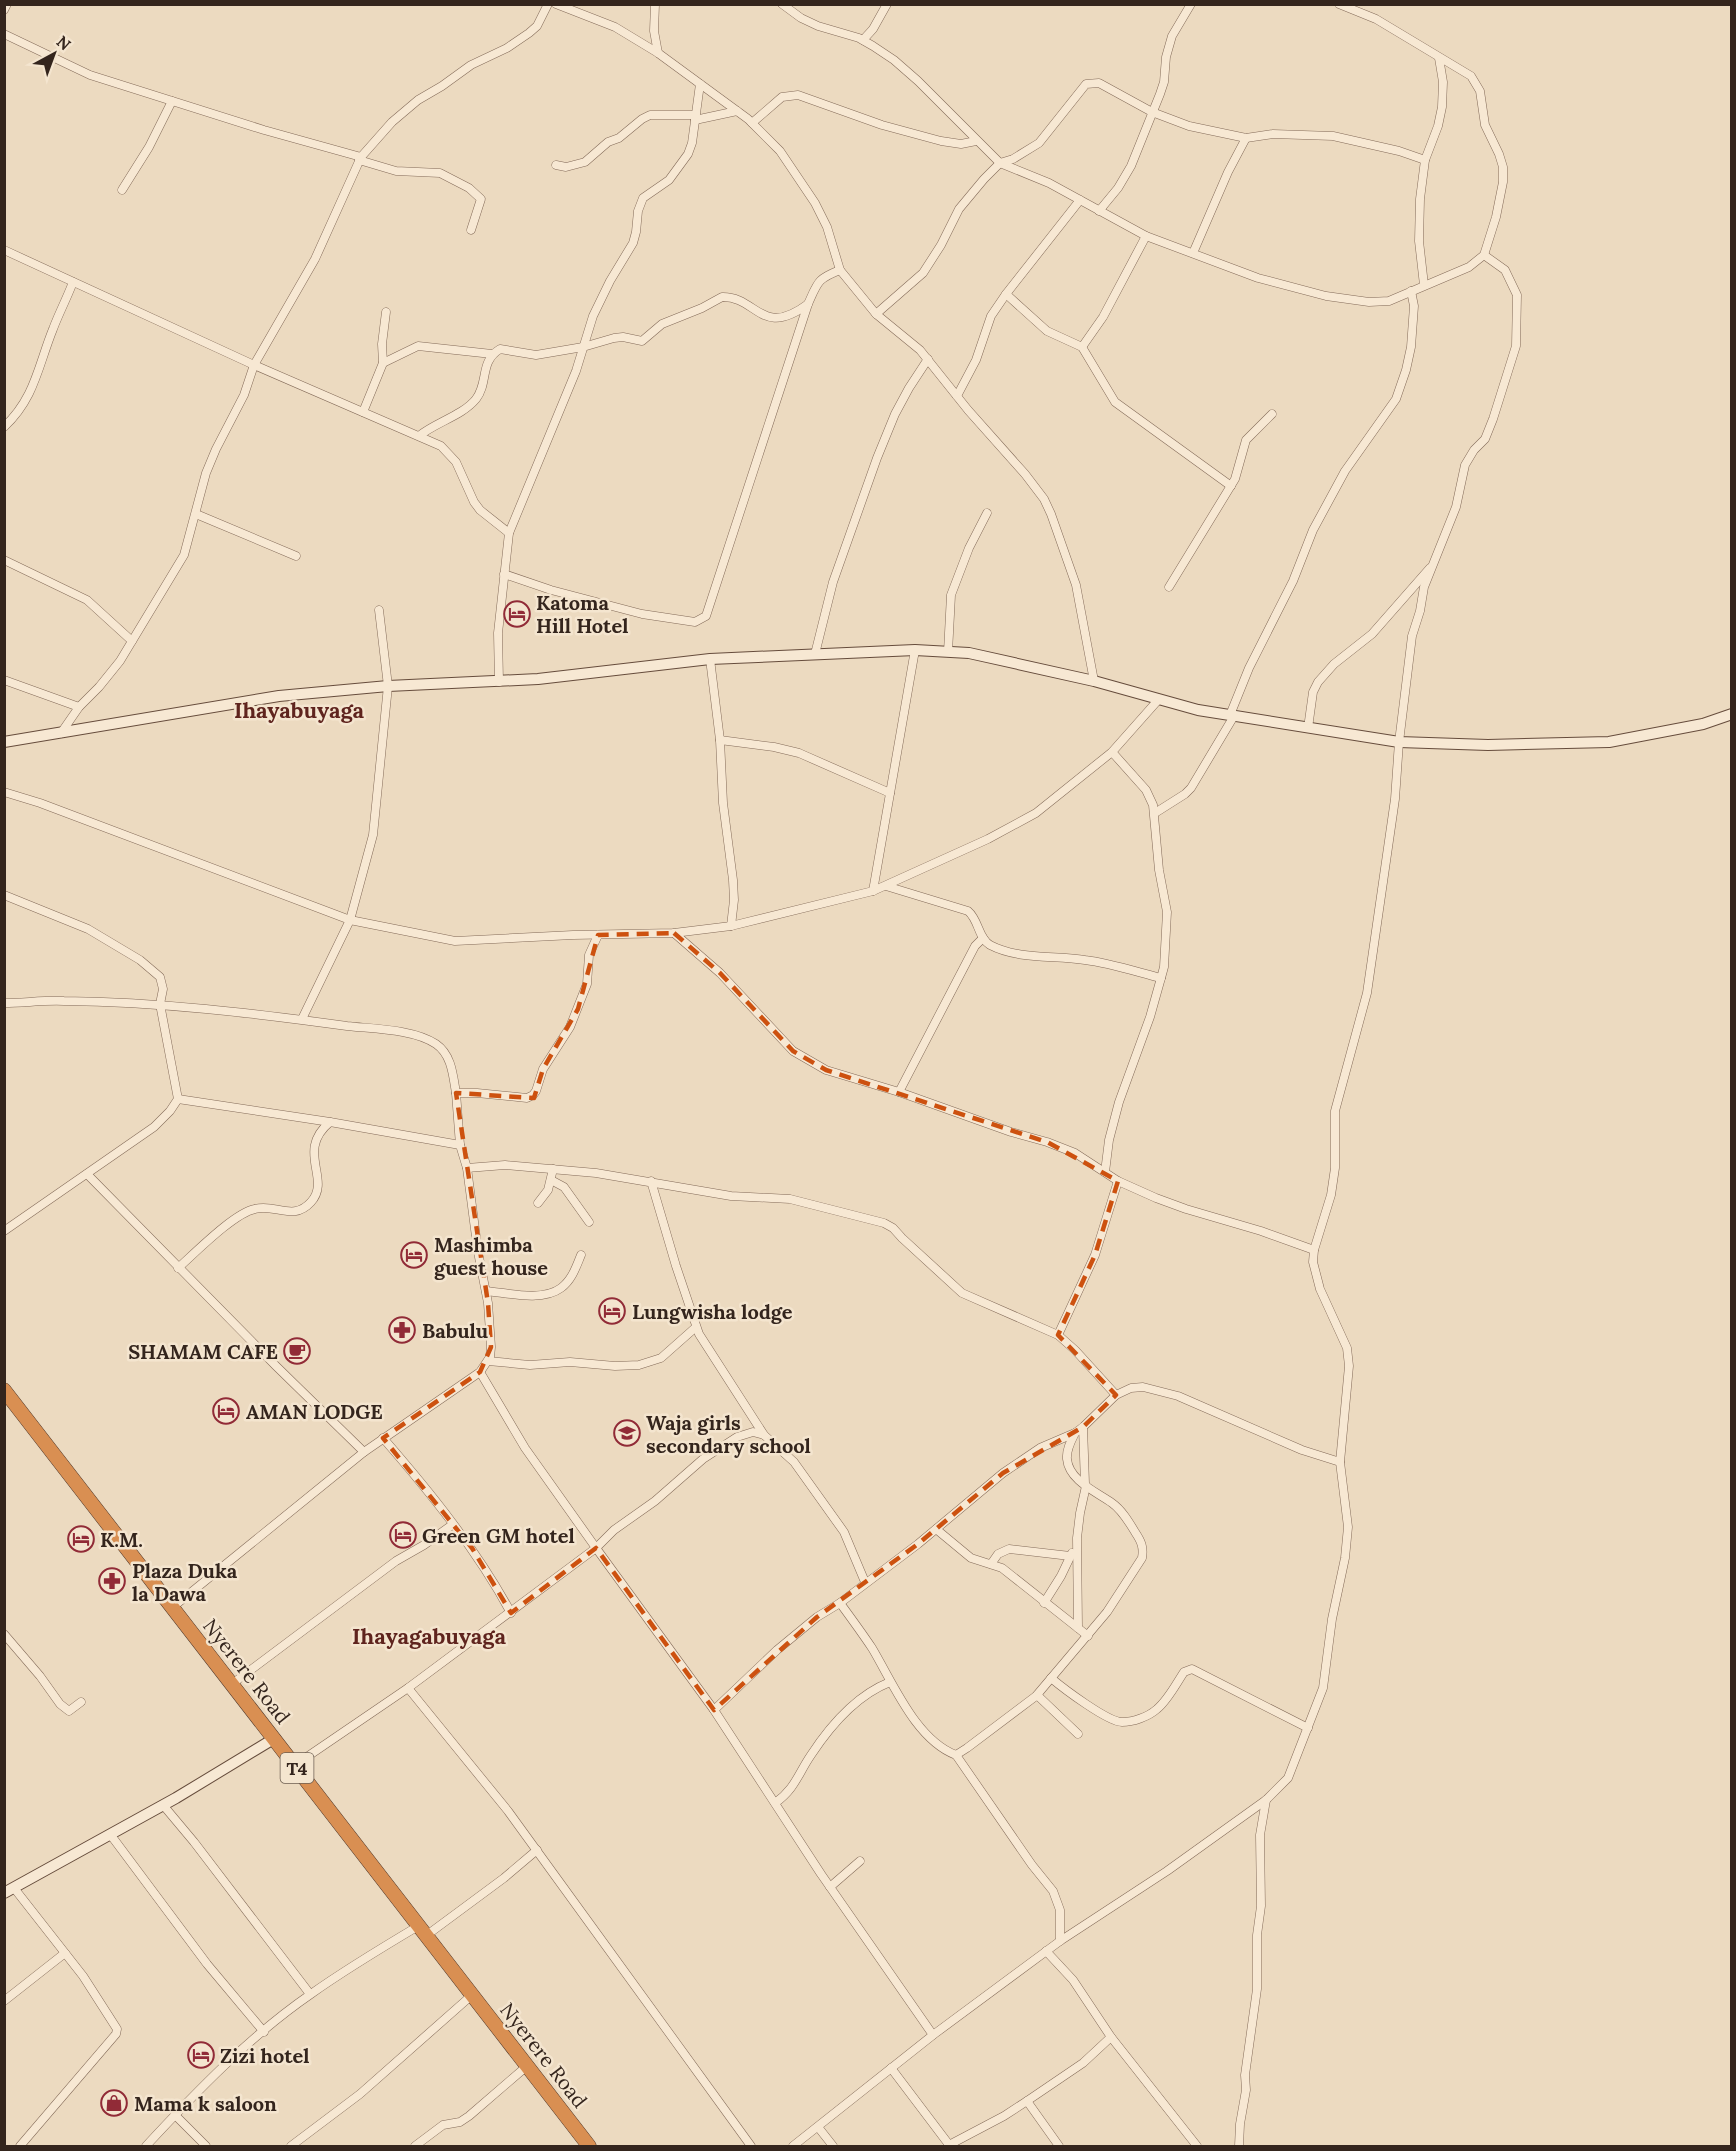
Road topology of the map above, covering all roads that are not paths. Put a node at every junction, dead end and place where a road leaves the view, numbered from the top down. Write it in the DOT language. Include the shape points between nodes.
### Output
graph roads {
  1 [pos="8,4"];
  2 [pos="548,4"];
  3 [pos="556,4"];
  4 [pos="655,4"];
  5 [pos="782,4"];
  6 [pos="887,4"];
  7 [pos="1191,4"];
  8 [pos="1339,4"];
  9 [pos="4,10"];
  10 [pos="4,33"];
  11 [pos="863,40"];
  12 [pos="658,53"];
  13 [pos="1439,58"];
  14 [pos="700,84"];
  15 [pos="172,101"];
  16 [pos="737,111"];
  17 [pos="1152,112"];
  18 [pos="695,118"];
  19 [pos="752,123"];
  20 [pos="1246,138"];
  21 [pos="976,141"];
  22 [pos="360,159"];
  23 [pos="1425,160"];
  24 [pos="1000,163"];
  25 [pos="556,165"];
  26 [pos="123,190"];
  27 [pos="1080,200"];
  28 [pos="1099,211"];
  29 [pos="471,230"];
  30 [pos="1146,236"];
  31 [pos="4,250"];
  32 [pos="1193,253"];
  33 [pos="1484,255"];
  34 [pos="840,270"];
  35 [pos="73,282"];
  36 [pos="1424,285"];
  37 [pos="1411,291"];
  38 [pos="1006,294"];
  39 [pos="808,304"];
  40 [pos="386,312"];
  41 [pos="876,314"];
  42 [pos="583,347"];
  43 [pos="1082,347"];
  44 [pos="492,354"];
  45 [pos="928,359"];
  46 [pos="383,363"];
  47 [pos="254,365"];
  48 [pos="957,396"];
  49 [pos="363,412"];
  50 [pos="1272,414"];
  51 [pos="4,427"];
  52 [pos="420,436"];
  53 [pos="1231,486"];
  54 [pos="987,513"];
  55 [pos="196,514"];
  56 [pos="509,533"];
  57 [pos="296,556"];
  58 [pos="4,560"];
  59 [pos="1433,565"];
  60 [pos="504,574"];
  61 [pos="1168,587"];
  62 [pos="379,610"];
  63 [pos="132,641"];
  64 [pos="915,650"];
  65 [pos="948,651"];
  66 [pos="815,654"];
  67 [pos="710,659"];
  68 [pos="4,680"];
  69 [pos="1094,681"];
  70 [pos="499,682"];
  71 [pos="388,686"];
  72 [pos="1159,699"];
  73 [pos="79,707"];
  74 [pos="1731,714"];
  75 [pos="1232,716"];
  76 [pos="1308,728"];
  77 [pos="60,734"];
  78 [pos="720,740"];
  79 [pos="4,741"];
  80 [pos="1399,742"];
  81 [pos="1112,752"];
  82 [pos="4,792"];
  83 [pos="890,793"];
  84 [pos="1155,813"];
  85 [pos="886,886"];
  86 [pos="873,891"];
  87 [pos="4,895"];
  88 [pos="350,920"];
  89 [pos="731,926"];
  90 [pos="674,933"];
  91 [pos="598,935"];
  92 [pos="983,938"];
  93 [pos="1161,978"];
  94 [pos="4,1003"];
  95 [pos="160,1004"];
  96 [pos="302,1019"];
  97 [pos="899,1092"];
  98 [pos="456,1094"];
  99 [pos="177,1099"];
  100 [pos="330,1122"];
  101 [pos="460,1145"];
  102 [pos="467,1168"];
  103 [pos="553,1168"];
  104 [pos="1106,1172"];
  105 [pos="87,1174"];
  106 [pos="551,1180"];
  107 [pos="651,1181"];
  108 [pos="1118,1181"];
  109 [pos="538,1203"];
  110 [pos="589,1222"];
  111 [pos="4,1231"];
  112 [pos="1314,1250"];
  113 [pos="581,1255"];
  114 [pos="178,1268"];
  115 [pos="486,1291"];
  116 [pos="696,1327"];
  117 [pos="1058,1335"];
  118 [pos="488,1361"];
  119 [pos="480,1371"];
  120 [pos="4,1390"];
  121 [pos="1116,1395"];
  122 [pos="1083,1427"];
  123 [pos="1075,1433"];
  124 [pos="764,1435"];
  125 [pos="383,1438"];
  126 [pos="364,1452"];
  127 [pos="1340,1462"];
  128 [pos="1086,1485"];
  129 [pos="452,1525"];
  130 [pos="936,1529"];
  131 [pos="1077,1544"];
  132 [pos="596,1548"];
  133 [pos="1070,1556"];
  134 [pos="991,1564"];
  135 [pos="866,1582"];
  136 [pos="840,1603"];
  137 [pos="1044,1603"];
  138 [pos="172,1607"];
  139 [pos="511,1613"];
  140 [pos="1078,1628"];
  141 [pos="4,1634"];
  142 [pos="1088,1636"];
  143 [pos="1051,1678"];
  144 [pos="890,1682"];
  145 [pos="232,1684"];
  146 [pos="408,1688"];
  147 [pos="1037,1695"];
  148 [pos="81,1702"];
  149 [pos="714,1710"];
  150 [pos="1308,1728"];
  151 [pos="1078,1734"];
  152 [pos="275,1738"];
  153 [pos="956,1755"];
  154 [pos="295,1765"];
  155 [pos="1266,1800"];
  156 [pos="775,1803"];
  157 [pos="163,1805"];
  158 [pos="110,1833"];
  159 [pos="537,1850"];
  160 [pos="860,1861"];
  161 [pos="830,1887"];
  162 [pos="9,1891"];
  163 [pos="423,1930"];
  164 [pos="1060,1941"];
  165 [pos="1046,1951"];
  166 [pos="65,1953"];
  167 [pos="310,1994"];
  168 [pos="472,1995"];
  169 [pos="5,1999"];
  170 [pos="264,2032"];
  171 [pos="933,2035"];
  172 [pos="1111,2037"];
  173 [pos="527,2066"];
  174 [pos="891,2068"];
  175 [pos="1027,2101"];
  176 [pos="175,2115"];
  177 [pos="818,2127"];
  178 [pos="20,2146"];
  179 [pos="146,2146"];
  180 [pos="206,2146"];
  181 [pos="291,2146"];
  182 [pos="415,2146"];
  183 [pos="589,2146"];
  184 [pos="751,2146"];
  185 [pos="793,2146"];
  186 [pos="833,2146"];
  187 [pos="950,2146"];
  188 [pos="1059,2146"];
  189 [pos="1197,2146"];
  190 [pos="1239,2146"];
  1 -- 9 [label="street"];
  2 -- 22 [label="street" via="529,33 471,64 418,100 392,122"];
  3 -- 12 [label="street" via="615,27"];
  4 -- 12 [label="street"];
  5 -- 11 [label="street" via="818,26"];
  6 -- 11 [label="street"];
  7 -- 17 [label="street" via="1172,36 1164,82"];
  8 -- 13 [label="street" via="1412,39"];
  10 -- 15 [label="street" via="90,75"];
  11 -- 21 [label="street" via="918,81"];
  12 -- 14 [label="street"];
  13 -- 23 [label="street" via="1442,107"];
  13 -- 33 [label="street" via="1471,76 1476,83 1485,125 1503,167 1496,217"];
  14 -- 16 [label="street"];
  14 -- 18 [label="street"];
  15 -- 22 [label="street"];
  15 -- 26 [label="street"];
  16 -- 18 [label="street"];
  16 -- 19 [label="street"];
  17 -- 20 [label="street" via="1189,126"];
  17 -- 24 [label="street" via="1099,83 1086,84 1039,143"];
  17 -- 28 [label="street" via="1126,176"];
  18 -- 25 [label="street" via="650,115 585,162 566,167"];
  18 -- 42 [label="street" via="693,143 685,160 669,180 644,198 633,243 593,316"];
  19 -- 21 [label="street" via="782,97 798,95 924,136 961,144"];
  19 -- 34 [label="street" via="780,151 815,203"];
  20 -- 23 [label="street" via="1333,136"];
  20 -- 32 [label="street"];
  21 -- 24 [label="street"];
  22 -- 29 [label="street" via="396,171 440,173 469,188 481,200"];
  22 -- 47 [label="street" via="315,260"];
  23 -- 36 [label="street" via="1419,225"];
  24 -- 27 [label="street"];
  24 -- 41 [label="street" via="959,210 923,273"];
  27 -- 28 [label="street"];
  27 -- 38 [label="street"];
  28 -- 30 [label="street"];
  30 -- 32 [label="street"];
  30 -- 43 [label="street"];
  31 -- 35 [label="street"];
  32 -- 37 [label="street" via="1258,278 1326,296 1389,301"];
  33 -- 36 [label="street" via="1469,267"];
  33 -- 59 [label="street" via="1505,270 1517,295 1516,346 1485,439 1465,465 1456,507"];
  34 -- 39 [label="street" via="827,274"];
  34 -- 41 [label="street"];
  35 -- 47 [label="street"];
  35 -- 51 [label="street" via="32,390 22,409"];
  36 -- 37 [label="street"];
  37 -- 75 [label="street" via="1411,347 1396,399 1345,471 1313,530 1249,668"];
  38 -- 43 [label="street" via="1047,331"];
  38 -- 48 [label="street" via="991,316 976,360"];
  39 -- 42 [label="street" via="795,314 768,317 722,297 662,324 642,341 623,337"];
  39 -- 60 [label="street" via="706,616 695,622 642,614"];
  40 -- 46 [label="street"];
  41 -- 45 [label="street"];
  42 -- 44 [label="street" via="536,355 500,349"];
  42 -- 56 [label="street"];
  43 -- 53 [label="street" via="1116,402"];
  44 -- 46 [label="street" via="418,346"];
  44 -- 52 [label="street" via="475,400"];
  45 -- 48 [label="street"];
  45 -- 66 [label="street" via="895,414 877,458 833,582"];
  46 -- 49 [label="street"];
  47 -- 49 [label="street"];
  47 -- 55 [label="street" via="244,395 206,473"];
  48 -- 69 [label="street" via="1025,474 1052,514 1076,585"];
  49 -- 52 [label="street"];
  50 -- 53 [label="street" via="1246,440"];
  52 -- 56 [label="street" via="441,446 456,462 474,502 487,518"];
  53 -- 61 [label="street"];
  54 -- 65 [label="street" via="951,595"];
  55 -- 57 [label="street"];
  55 -- 63 [label="street" via="184,555"];
  56 -- 60 [label="street"];
  58 -- 63 [label="street" via="87,600"];
  59 -- 76 [label="street" via="1372,634 1318,682"];
  59 -- 80 [label="street" via="1412,636"];
  60 -- 70 [label="street" via="498,633"];
  62 -- 71 [label="street"];
  63 -- 73 [label="street" via="105,680"];
  64 -- 65 [label="main road"];
  64 -- 66 [label="main road"];
  64 -- 83 [label="street"];
  65 -- 69 [label="main road" via="969,652"];
  66 -- 67 [label="main road"];
  67 -- 70 [label="main road"];
  67 -- 78 [label="street"];
  68 -- 73 [label="street"];
  69 -- 72 [label="main road"];
  70 -- 71 [label="main road"];
  71 -- 77 [label="main road" via="279,696"];
  71 -- 88 [label="street" via="373,835"];
  72 -- 75 [label="main road"];
  72 -- 81 [label="street"];
  73 -- 77 [label="street"];
  74 -- 80 [label="main road" via="1703,724 1609,742"];
  75 -- 76 [label="main road"];
  75 -- 84 [label="street" via="1191,788"];
  76 -- 80 [label="main road"];
  77 -- 79 [label="main road"];
  78 -- 83 [label="street" via="799,753"];
  78 -- 89 [label="street" via="733,880"];
  80 -- 112 [label="street" via="1395,799 1369,983 1335,1111 1331,1195"];
  81 -- 84 [label="street" via="1146,790"];
  81 -- 85 [label="street" via="1036,813"];
  82 -- 88 [label="street"];
  83 -- 86 [label="street"];
  84 -- 93 [label="street" via="1167,912"];
  85 -- 86 [label="street"];
  85 -- 92 [label="street" via="968,911"];
  86 -- 89 [label="street"];
  87 -- 95 [label="street" via="88,929 140,960 160,977"];
  88 -- 91 [label="street" via="455,941"];
  88 -- 96 [label="street"];
  89 -- 90 [label="street"];
  90 -- 91 [label="street"];
  90 -- 97 [label="street" via="720,973 793,1051 826,1070"];
  91 -- 98 [label="street" via="589,956 587,984 570,1027 543,1069 533,1095 527,1098"];
  92 -- 93 [label="street" via="995,947 1036,957 1087,960"];
  92 -- 97 [label="street" via="975,946"];
  93 -- 104 [label="street" via="1119,1102"];
  94 -- 95 [label="street" via="61,1000"];
  95 -- 96 [label="street"];
  95 -- 99 [label="street"];
  96 -- 98 [label="street" via="424,1038 445,1052"];
  97 -- 104 [label="street" via="1047,1142"];
  98 -- 101 [label="street"];
  99 -- 100 [label="street"];
  99 -- 105 [label="street" via="154,1127"];
  100 -- 101 [label="street"];
  100 -- 114 [label="street" via="322,1128 313,1146 318,1181 310,1203 291,1213 254,1209 214,1235"];
  101 -- 102 [label="street"];
  102 -- 103 [label="street"];
  102 -- 115 [label="street"];
  103 -- 106 [label="street"];
  103 -- 107 [label="street"];
  104 -- 108 [label="street"];
  105 -- 111 [label="street"];
  105 -- 114 [label="street"];
  106 -- 109 [label="street"];
  106 -- 110 [label="street" via="564,1186"];
  107 -- 116 [label="street"];
  107 -- 117 [label="street" via="731,1196 790,1199 884,1223 962,1293"];
  108 -- 112 [label="street" via="1186,1209"];
  108 -- 117 [label="street" via="1095,1256"];
  112 -- 127 [label="street" via="1320,1289 1348,1356 1349,1386"];
  113 -- 115 [label="street" via="571,1277 551,1292"];
  114 -- 126 [label="street"];
  115 -- 118 [label="street" via="491,1347"];
  116 -- 118 [label="street" via="661,1358 639,1365"];
  116 -- 124 [label="street"];
  117 -- 121 [label="street"];
  118 -- 119 [label="street"];
  119 -- 125 [label="street"];
  119 -- 132 [label="street" via="525,1448"];
  120 -- 138 [label="highway, Nyerere Road / T4"];
  121 -- 122 [label="street"];
  121 -- 127 [label="street" via="1143,1387 1178,1396 1302,1450"];
  122 -- 123 [label="street"];
  122 -- 128 [label="street"];
  123 -- 128 [label="street" via="1067,1462 1072,1473"];
  123 -- 130 [label="street" via="1040,1448 1003,1473"];
  124 -- 132 [label="street" via="746,1432 725,1443"];
  124 -- 135 [label="street" via="794,1462 844,1532"];
  125 -- 126 [label="street"];
  125 -- 129 [label="street"];
  126 -- 138 [label="street"];
  127 -- 150 [label="street" via="1348,1527 1345,1558 1323,1688"];
  128 -- 131 [label="street"];
  128 -- 142 [label="street" via="1120,1510 1143,1548 1142,1558 1131,1576"];
  129 -- 139 [label="street" via="490,1574"];
  129 -- 145 [label="street" via="380,1573"];
  130 -- 134 [label="street" via="977,1562"];
  130 -- 135 [label="street"];
  131 -- 133 [label="street"];
  131 -- 140 [label="street"];
  132 -- 139 [label="street"];
  132 -- 149 [label="street"];
  133 -- 134 [label="street" via="1009,1548"];
  133 -- 137 [label="street"];
  134 -- 137 [label="street" via="1002,1568"];
  135 -- 136 [label="street"];
  136 -- 144 [label="street"];
  136 -- 149 [label="street" via="777,1650"];
  137 -- 140 [label="street"];
  138 -- 145 [label="highway, Nyerere Road / T4"];
  139 -- 146 [label="street"];
  140 -- 142 [label="street"];
  141 -- 148 [label="street" via="60,1704 69,1711"];
  142 -- 143 [label="street"];
  143 -- 147 [label="street"];
  143 -- 150 [label="street" via="1110,1719 1121,1722 1157,1709 1184,1672 1192,1670"];
  144 -- 153 [label="street" via="920,1726 944,1750"];
  144 -- 156 [label="street" via="876,1687 844,1714 812,1753 793,1788"];
  145 -- 152 [label="highway, Nyerere Road / T4"];
  146 -- 154 [label="street"];
  146 -- 159 [label="street"];
  147 -- 151 [label="street"];
  147 -- 153 [label="street"];
  149 -- 156 [label="street"];
  150 -- 155 [label="street" via="1288,1778"];
  152 -- 154 [label="highway, Nyerere Road / T4"];
  152 -- 157 [label="main road"];
  153 -- 164 [label="street" via="1053,1891 1060,1910"];
  154 -- 163 [label="highway, Nyerere Road / T4"];
  155 -- 164 [label="street"];
  155 -- 190 [label="street" via="1260,1835 1256,2009"];
  156 -- 161 [label="street"];
  157 -- 158 [label="main road"];
  157 -- 167 [label="street"];
  158 -- 162 [label="main road"];
  158 -- 170 [label="street" via="200,1955"];
  159 -- 163 [label="street" via="497,1884"];
  159 -- 184 [label="street"];
  160 -- 161 [label="street"];
  161 -- 171 [label="street"];
  162 -- 166 [label="street"];
  163 -- 167 [label="street"];
  163 -- 168 [label="highway, Nyerere Road / T4"];
  164 -- 165 [label="street"];
  165 -- 171 [label="street"];
  165 -- 172 [label="street" via="1073,1980"];
  166 -- 169 [label="street"];
  166 -- 178 [label="street" via="117,2031"];
  167 -- 170 [label="street"];
  168 -- 173 [label="highway, Nyerere Road / T4"];
  168 -- 181 [label="street" via="360,2094"];
  170 -- 176 [label="street"];
  171 -- 174 [label="street"];
  172 -- 175 [label="street"];
  172 -- 189 [label="street"];
  173 -- 182 [label="street" via="469,2116 443,2125"];
  173 -- 183 [label="highway, Nyerere Road / T4"];
  174 -- 177 [label="street"];
  174 -- 187 [label="street"];
  175 -- 187 [label="street"];
  175 -- 188 [label="street"];
  176 -- 179 [label="street"];
  176 -- 180 [label="street"];
  177 -- 185 [label="street"];
  177 -- 186 [label="street"];
}
